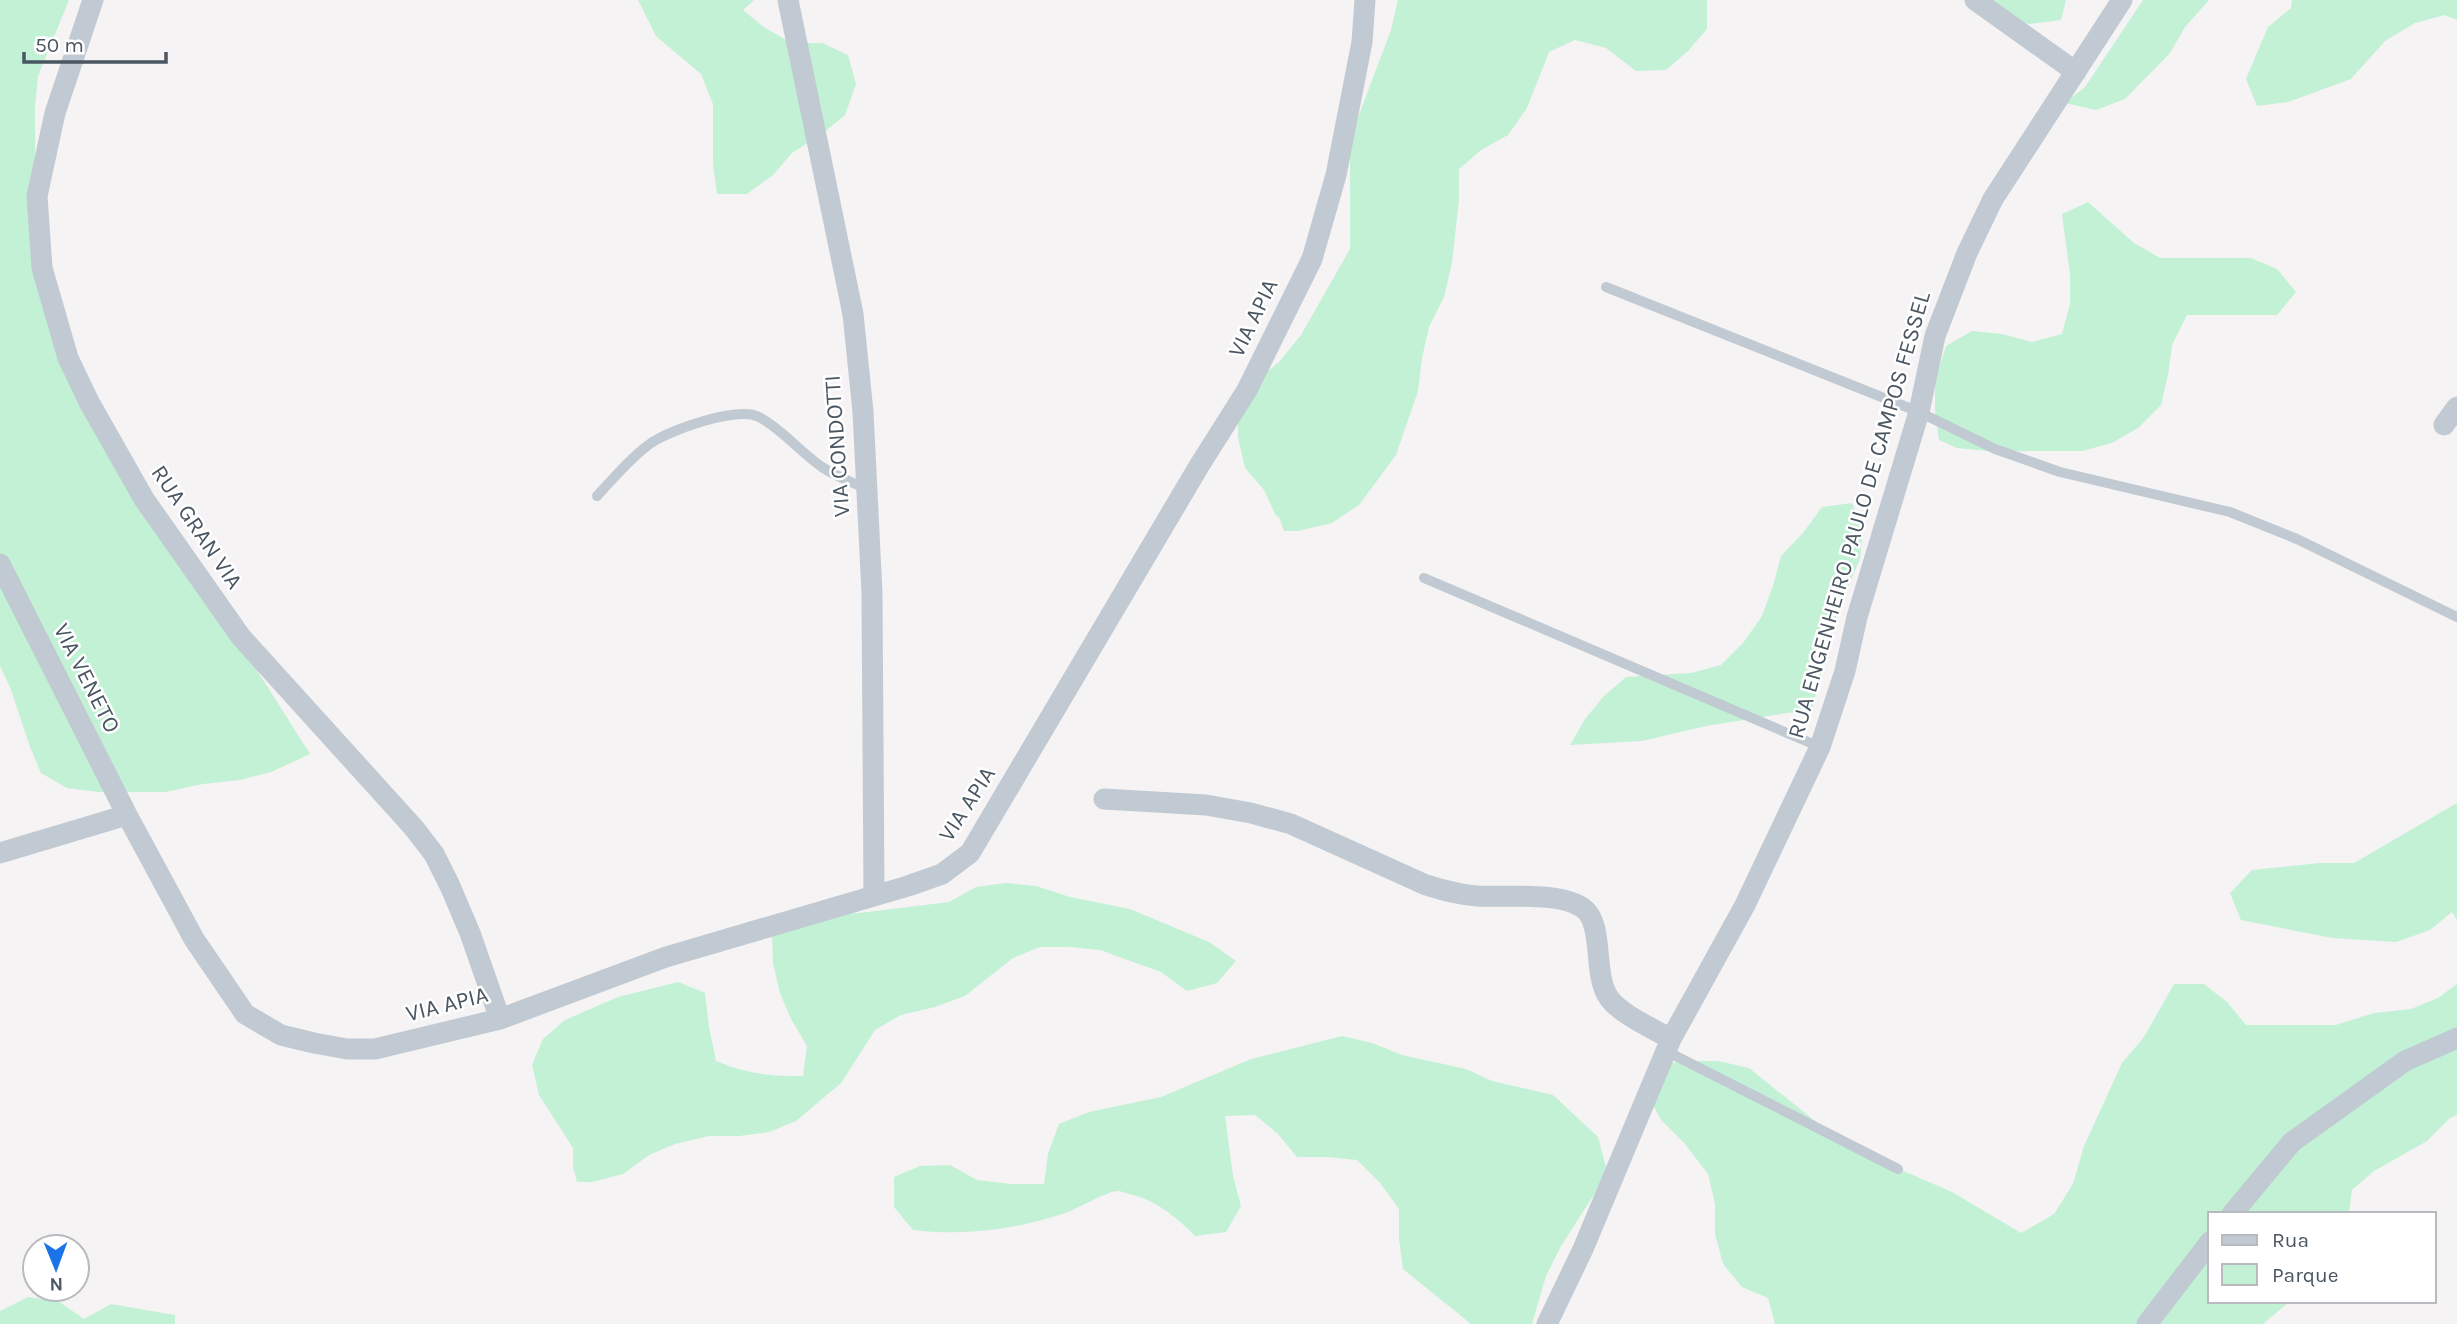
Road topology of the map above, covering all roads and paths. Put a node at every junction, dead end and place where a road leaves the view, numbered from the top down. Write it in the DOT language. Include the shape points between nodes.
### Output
graph roads {
  1 [pos="93,0"];
  2 [pos="789,0"];
  3 [pos="1365,0"];
  4 [pos="1975,0"];
  5 [pos="2122,0"];
  6 [pos="2076,72"];
  7 [pos="1606,287"];
  8 [pos="2457,407"];
  9 [pos="1919,412"];
  10 [pos="2444,425"];
  11 [pos="866,489"];
  12 [pos="597,496"];
  13 [pos="0,564"];
  14 [pos="1424,578"];
  15 [pos="2457,617"];
  16 [pos="1820,747"];
  17 [pos="1104,799"];
  18 [pos="127,815"];
  19 [pos="0,853"];
  20 [pos="874,895"];
  21 [pos="500,1019"];
  22 [pos="2457,1038"];
  23 [pos="1668,1045"];
  24 [pos="1898,1169"];
  25 [pos="2234,1212"];
  26 [pos="2208,1245"];
  27 [pos="1547,1324"];
  28 [pos="2147,1324"];
  1 -- 21 [label="street, RUA GRAN VIA" via="55,113 37,196 42,268 68,358 144,499 241,638 434,854 470,933"];
  2 -- 11 [label="street, VIA CONDOTTI" via="853,314"];
  3 -- 20 [label="street, VIA APIA" via="1362,42 1336,174 1312,259 1247,390 970,853 942,874"];
  4 -- 6 [label="street"];
  5 -- 6 [label="street, RUA ENGENHEIRO PAULO DE CAMPOS FESSEL"];
  6 -- 9 [label="street, RUA ENGENHEIRO PAULO DE CAMPOS FESSEL" via="1993,199 1967,253 1935,336"];
  7 -- 9 [label="lane"];
  8 -- 10 [label="street"];
  9 -- 15 [label="lane" via="1994,449 2060,472 2230,512 2297,539"];
  9 -- 16 [label="street, RUA ENGENHEIRO PAULO DE CAMPOS FESSEL"];
  11 -- 12 [label="lane" via="824,468 769,423 737,413 653,442"];
  11 -- 20 [label="street, VIA CONDOTTI" via="872,593"];
  13 -- 18 [label="street, VIA VENETO"];
  14 -- 16 [label="lane"];
  16 -- 23 [label="street, RUA ENGENHEIRO PAULO DE CAMPOS FESSEL" via="1745,905"];
  17 -- 23 [label="street" via="1251,813 1291,824 1449,892 1573,903 1591,918 1608,997"];
  18 -- 19 [label="street"];
  18 -- 21 [label="street, VIA APIA" via="194,939 224,984 245,1014 281,1035 347,1049 375,1049"];
  20 -- 21 [label="street, VIA APIA" via="666,957"];
  22 -- 25 [label="street" via="2405,1062 2292,1142"];
  23 -- 24 [label="lane"];
  23 -- 27 [label="street, RUA ENGENHEIRO PAULO DE CAMPOS FESSEL"];
  26 -- 28 [label="street"];
}
